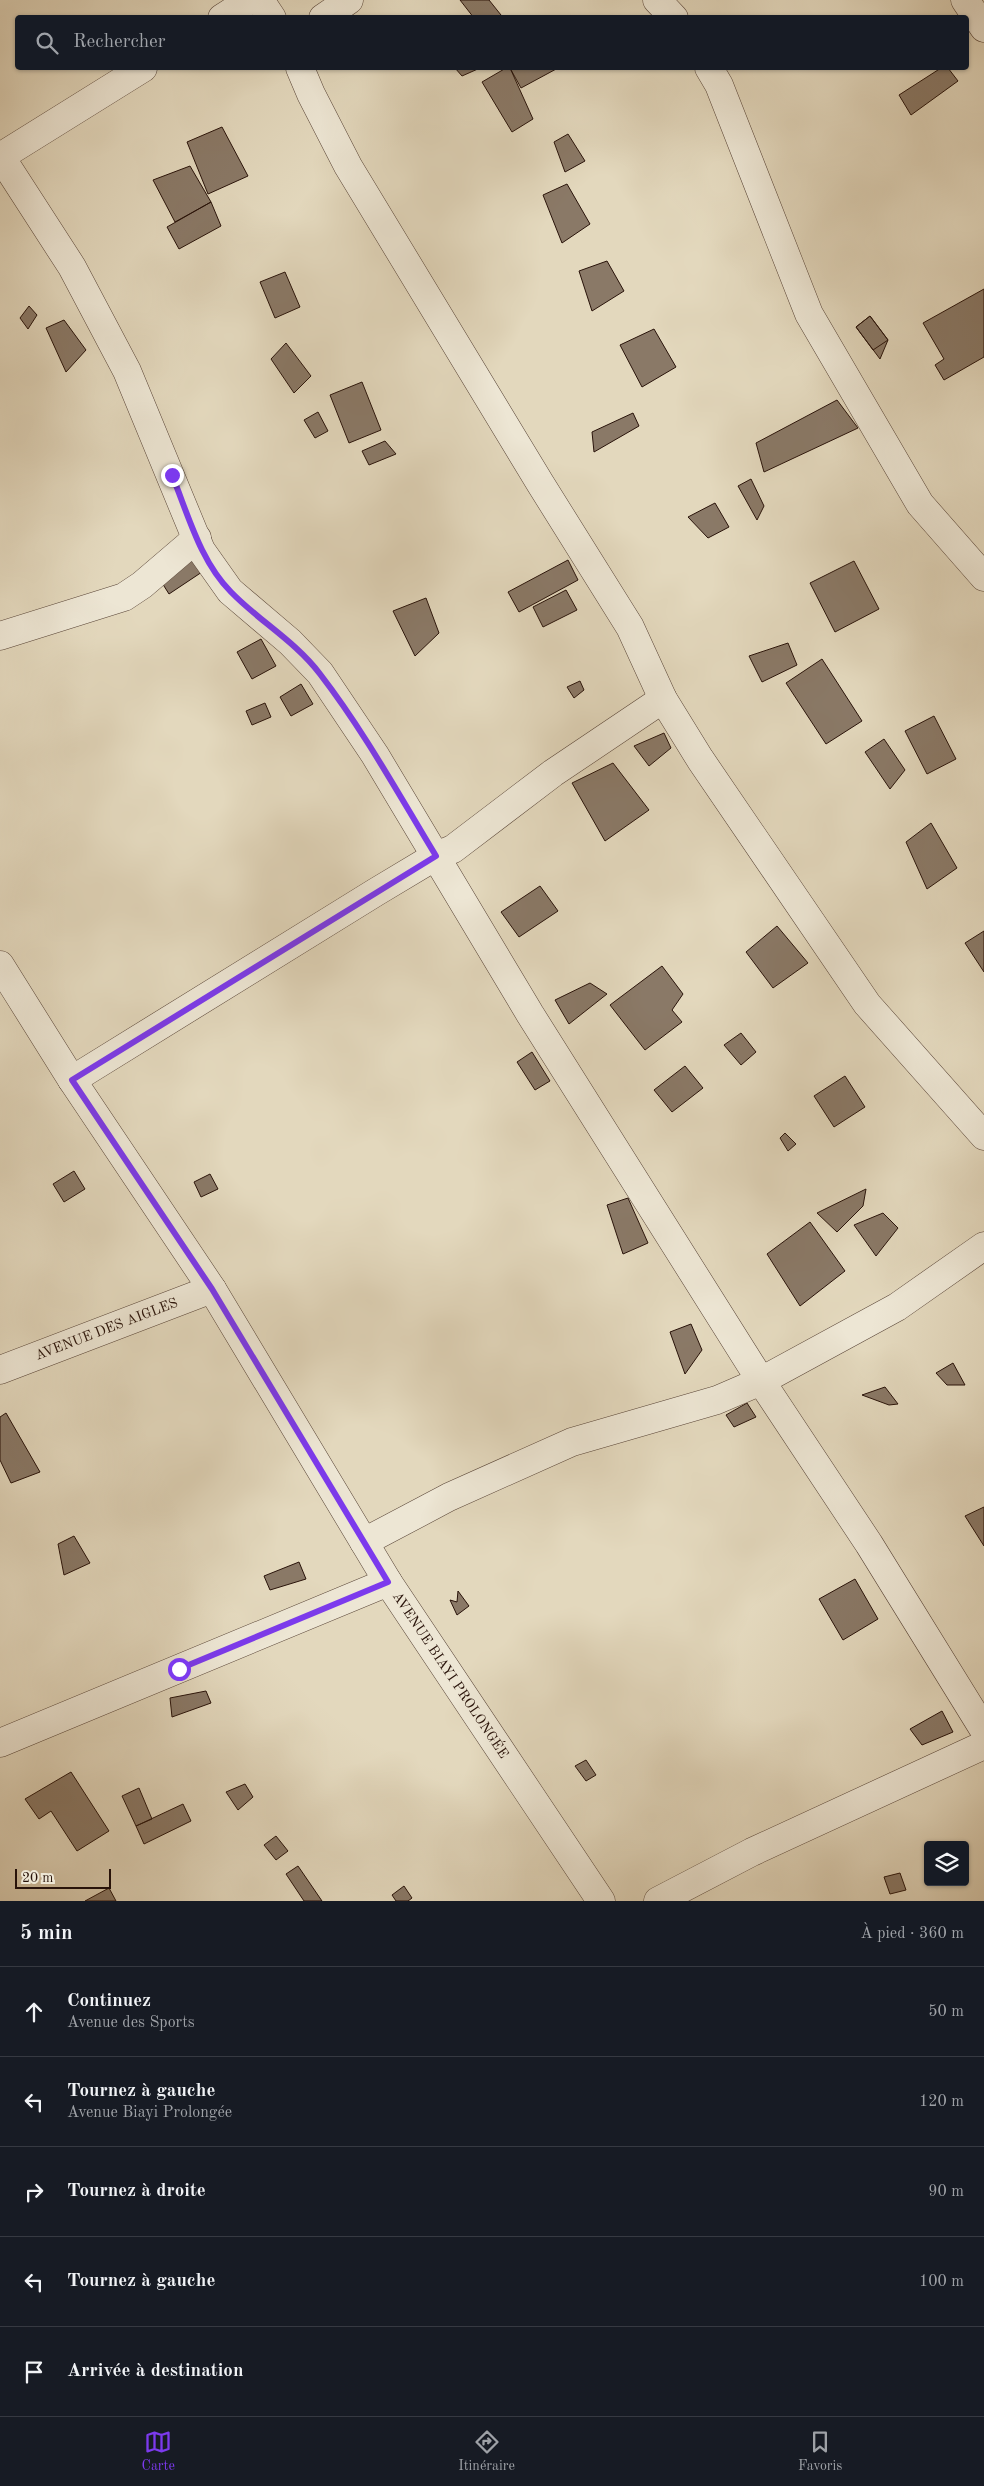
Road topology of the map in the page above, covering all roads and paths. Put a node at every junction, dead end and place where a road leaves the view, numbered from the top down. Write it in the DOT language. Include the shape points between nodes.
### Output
graph roads {
  1 [pos="250,0"];
  2 [pos="260,0"];
  3 [pos="349,0"];
  4 [pos="657,0"];
  5 [pos="965,0"];
  6 [pos="227,15"];
  7 [pos="270,15"];
  8 [pos="327,15"];
  9 [pos="671,15"];
  10 [pos="984,28"];
  11 [pos="140,70"];
  12 [pos="301,70"];
  13 [pos="710,70"];
  14 [pos="1,157"];
  15 [pos="197,538"];
  16 [pos="984,578"];
  17 [pos="0,636"];
  18 [pos="663,699"];
  19 [pos="436,856"];
  20 [pos="0,965"];
  21 [pos="72,1080"];
  22 [pos="984,1136"];
  23 [pos="984,1246"];
  24 [pos="212,1289"];
  25 [pos="0,1370"];
  26 [pos="761,1381"];
  27 [pos="364,1542"];
  28 [pos="388,1582"];
  29 [pos="984,1730"];
  30 [pos="0,1743"];
  31 [pos="984,1745"];
  32 [pos="593,1898"];
  33 [pos="658,1901"];
  1 -- 6 [label="street"];
  2 -- 7 [label="street"];
  3 -- 8 [label="street"];
  4 -- 9 [label="street"];
  5 -- 10 [label="street"];
  11 -- 14 [label="street"];
  12 -- 18 [label="street" via="348,166 630,627"];
  13 -- 16 [label="street" via="723,94 809,314 920,504"];
  14 -- 15 [label="street" via="72,267 128,370"];
  15 -- 17 [label="street" via="124,597"];
  15 -- 19 [label="street" via="201,550 230,591 290,642 320,673 375,754"];
  18 -- 19 [label="street" via="553,773 453,849"];
  18 -- 22 [label="street" via="700,759 867,1004"];
  19 -- 21 [label="street"];
  19 -- 26 [label="street" via="530,1014"];
  20 -- 21 [label="street, AVENUE BIAYI PROLONGÉE"];
  21 -- 24 [label="street, AVENUE BIAYI PROLONGÉE"];
  23 -- 26 [label="street" via="897,1307"];
  24 -- 25 [label="street, AVENUE DES AIGLES"];
  24 -- 27 [label="street, AVENUE BIAYI PROLONGÉE"];
  26 -- 27 [label="street" via="717,1400 572,1442 449,1497"];
  26 -- 29 [label="street" via="869,1544"];
  27 -- 28 [label="street, AVENUE BIAYI PROLONGÉE"];
  28 -- 30 [label="street"];
  28 -- 32 [label="street, AVENUE BIAYI PROLONGÉE"];
  31 -- 33 [label="street" via="752,1852"];
}
